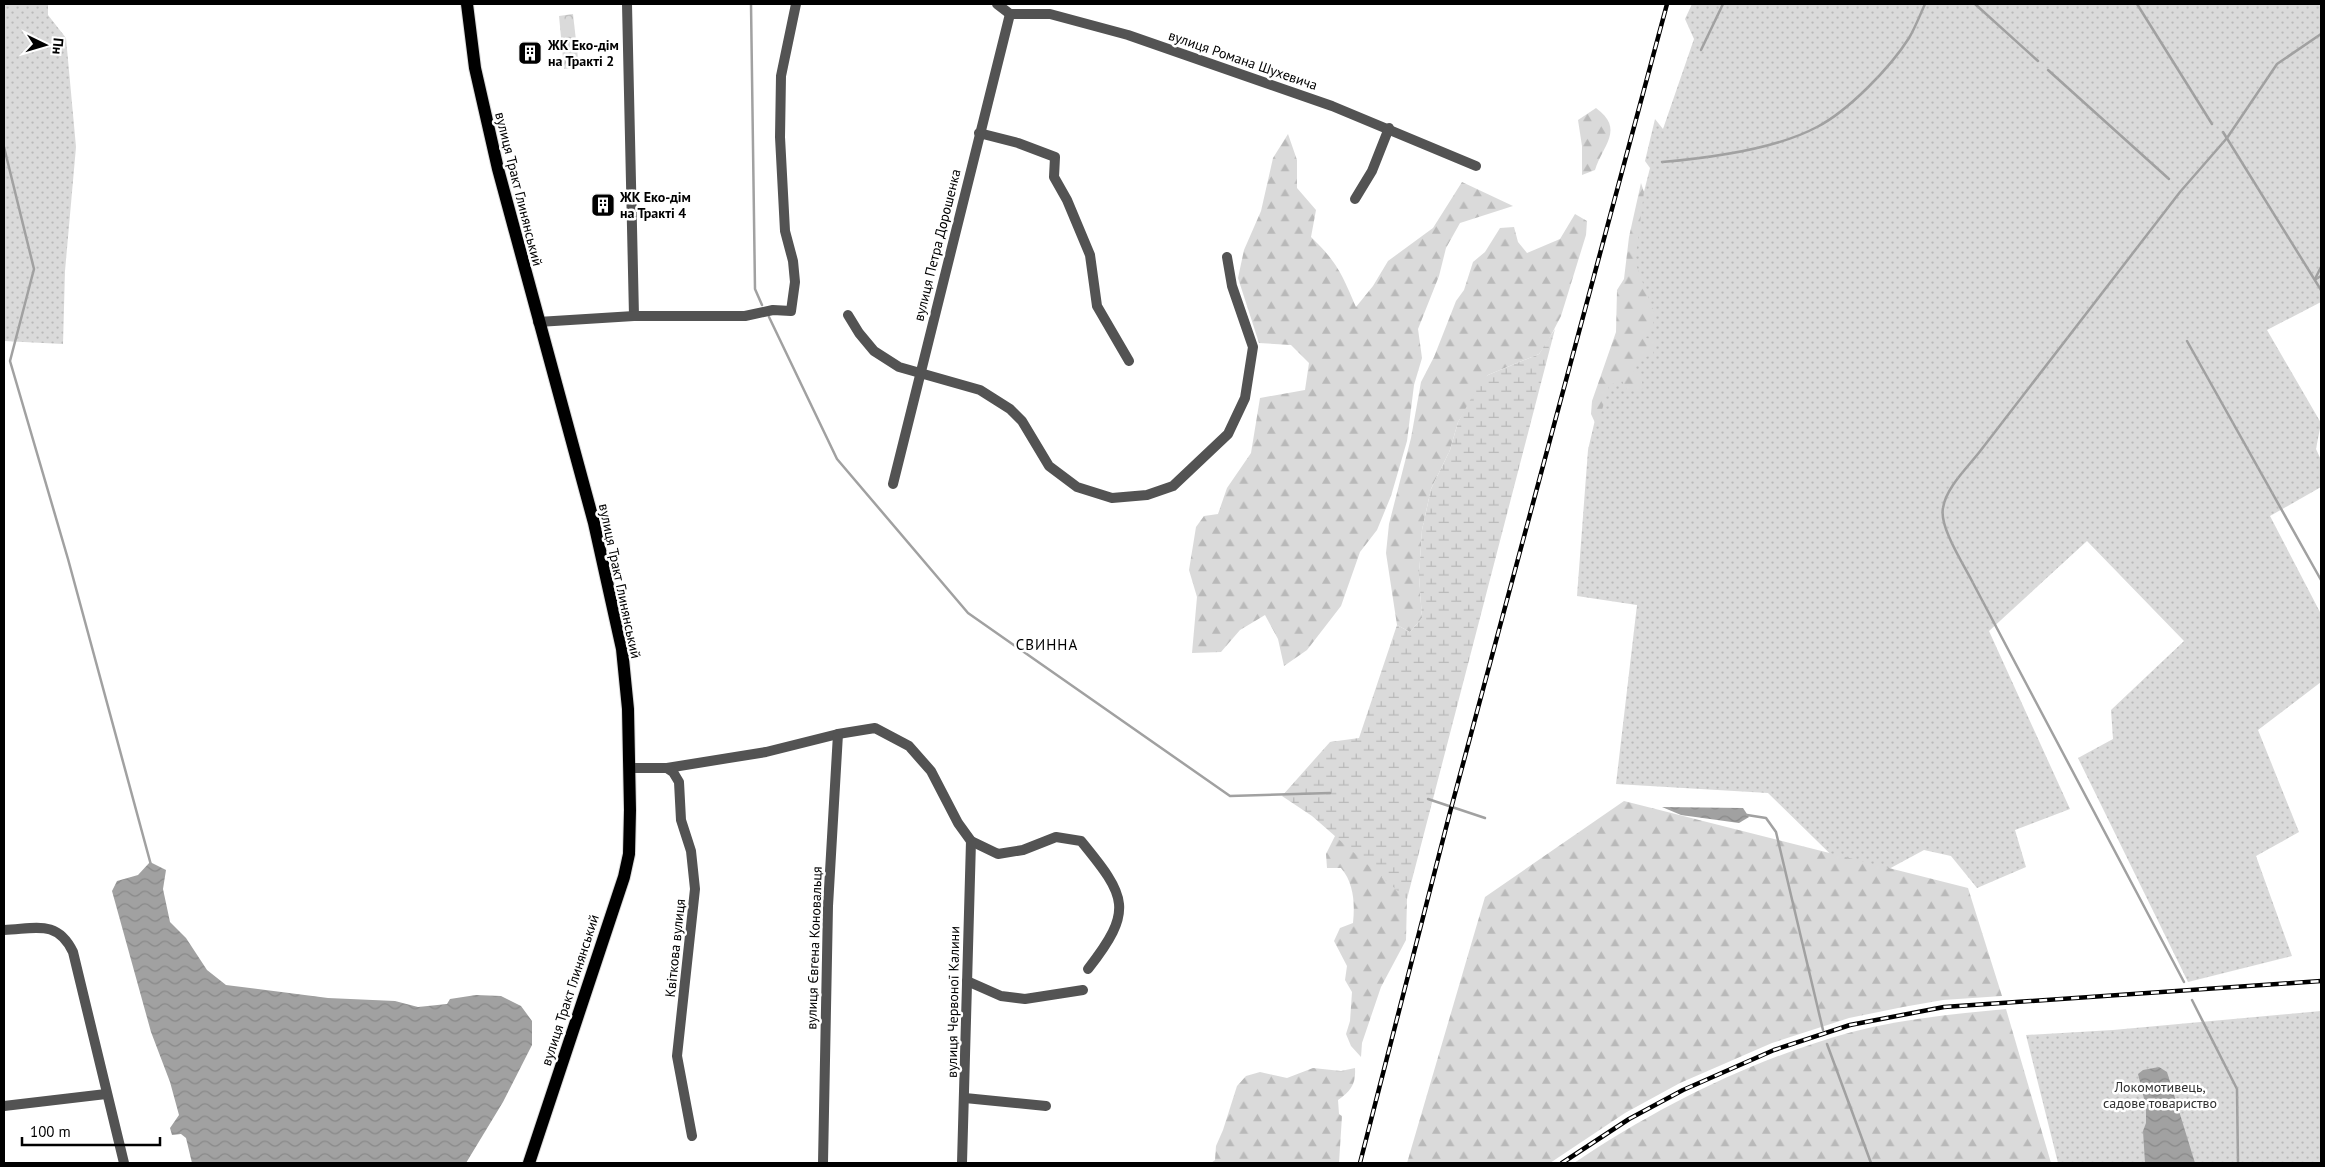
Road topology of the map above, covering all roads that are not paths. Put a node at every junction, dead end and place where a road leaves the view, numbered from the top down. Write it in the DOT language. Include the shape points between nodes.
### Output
graph roads {
  1 [pos="467,4"];
  2 [pos="627,4"];
  3 [pos="796,4"];
  4 [pos="997,4"];
  5 [pos="1010,14"];
  6 [pos="1389,128"];
  7 [pos="979,133"];
  8 [pos="1476,166"];
  9 [pos="1355,199"];
  10 [pos="1227,257"];
  11 [pos="848,315"];
  12 [pos="634,316"];
  13 [pos="538,322"];
  14 [pos="1129,361"];
  15 [pos="920,374"];
  16 [pos="893,484"];
  17 [pos="838,734"];
  18 [pos="629,768"];
  19 [pos="667,768"];
  20 [pos="971,841"];
  21 [pos="4,930"];
  22 [pos="1088,969"];
  23 [pos="966,981"];
  24 [pos="1083,990"];
  25 [pos="106,1094"];
  26 [pos="965,1098"];
  27 [pos="4,1106"];
  28 [pos="1046,1106"];
  29 [pos="692,1136"];
  30 [pos="124,1163"];
  31 [pos="529,1163"];
  32 [pos="823,1163"];
  33 [pos="962,1163"];
  1 -- 13 [label="main road, вулиця Тракт Глинянський" via="475,68"];
  2 -- 12 [label="street"];
  3 -- 12 [label="street" via="781,76 780,137 785,231 795,282 791,311 773,310 745,316"];
  4 -- 5 [label="street"];
  5 -- 6 [label="street, вулиця Романа Шухевича" via="1050,14 1128,35"];
  5 -- 7 [label="street, вулиця Петра Дорошенка"];
  6 -- 8 [label="street, вулиця Романа Шухевича"];
  6 -- 9 [label="street" via="1372,171"];
  7 -- 14 [label="street" via="1055,157 1054,177 1090,255 1097,306"];
  7 -- 15 [label="street, вулиця Петра Дорошенка"];
  10 -- 15 [label="street" via="1232,286 1253,347 1245,398 1228,434 1173,486 1147,495 1112,498 1077,487 1049,466 1022,421 1010,409 980,390"];
  11 -- 15 [label="street" via="874,351 899,367"];
  12 -- 13 [label="street"];
  13 -- 18 [label="main road, вулиця Тракт Глинянський" via="594,523 622,649"];
  15 -- 16 [label="street, вулиця Петра Дорошенка"];
  17 -- 19 [label="street" via="766,752"];
  17 -- 20 [label="street" via="875,728 909,746 931,772"];
  17 -- 32 [label="street, вулиця Євгена Коновальця" via="828,906"];
  18 -- 19 [label="street"];
  18 -- 31 [label="main road, вулиця Тракт Глинянський" via="630,834 624,877"];
  19 -- 29 [label="street, Квіткова вулиця" via="679,782 681,820 691,851 695,889 677,1056"];
  20 -- 22 [label="street" via="998,854 1023,850 1056,837 1081,841 1107,874 1121,905 1116,928"];
  20 -- 23 [label="street, вулиця Червоної Калини"];
  21 -- 25 [label="street" via="48,928 67,940 73,952"];
  23 -- 24 [label="street" via="1001,996 1024,999"];
  23 -- 26 [label="street, вулиця Червоної Калини"];
  25 -- 27 [label="street"];
  25 -- 30 [label="street"];
  26 -- 28 [label="street"];
  26 -- 33 [label="street, вулиця Червоної Калини"];
}
